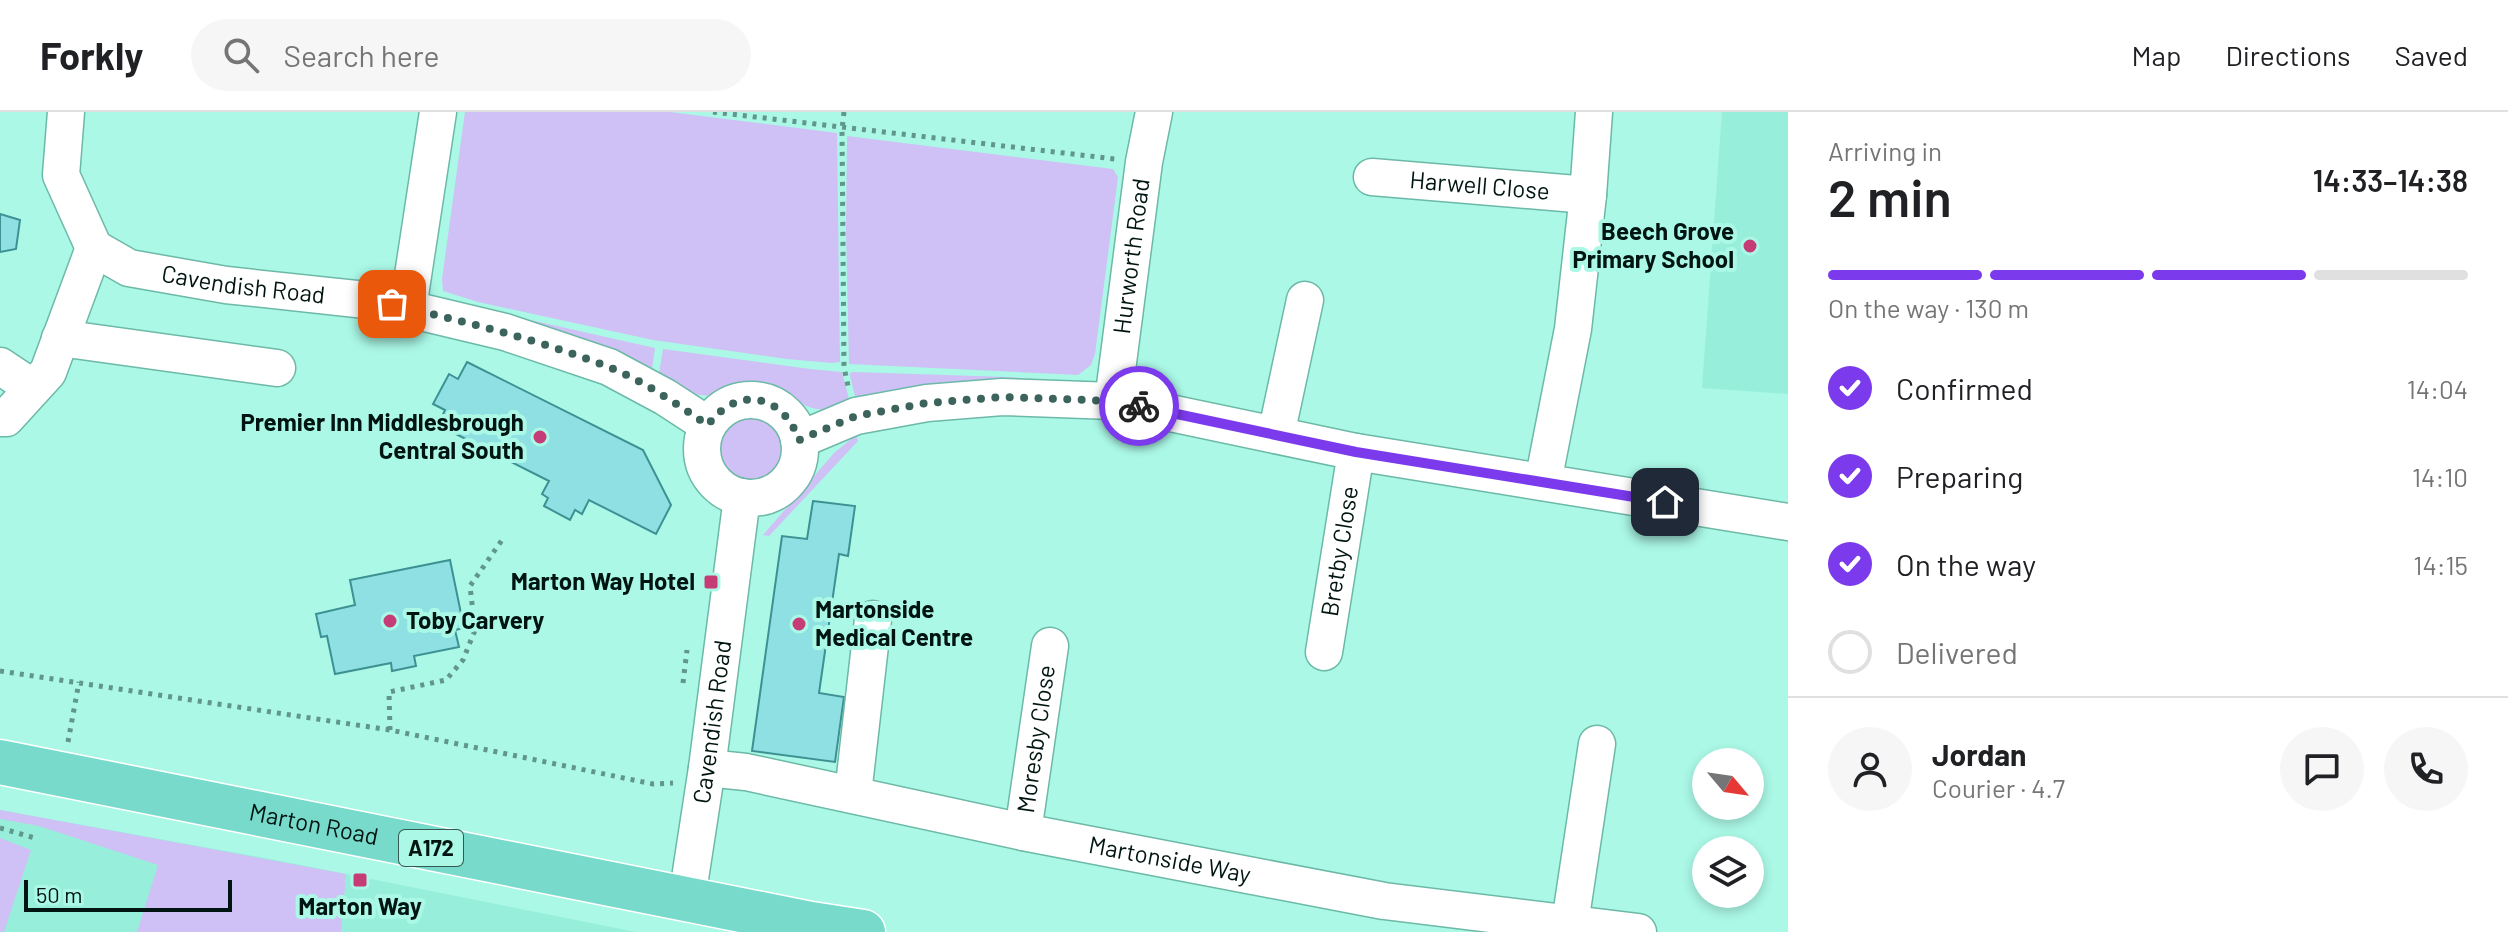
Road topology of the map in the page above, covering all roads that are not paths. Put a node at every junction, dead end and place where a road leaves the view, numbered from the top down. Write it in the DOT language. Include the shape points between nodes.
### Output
graph roads {
  1 [pos="66,112"];
  2 [pos="438,112"];
  3 [pos="1154,112"];
  4 [pos="1594,112"];
  5 [pos="1372,177"];
  6 [pos="1588,195"];
  7 [pos="94,248"];
  8 [pos="1305,300"];
  9 [pos="408,308"];
  10 [pos="60,338"];
  11 [pos="0,366"];
  12 [pos="277,368"];
  13 [pos="33,388"];
  14 [pos="1113,401"];
  15 [pos="0,418"];
  16 [pos="708,425"];
  17 [pos="1276,435"];
  18 [pos="799,440"];
  19 [pos="1356,452"];
  20 [pos="1543,482"];
  21 [pos="742,497"];
  22 [pos="1788,522"];
  23 [pos="873,619"];
  24 [pos="1050,646"];
  25 [pos="1324,652"];
  26 [pos="1597,744"];
  27 [pos="0,762"];
  28 [pos="707,768"];
  29 [pos="853,794"];
  30 [pos="1023,832"];
  31 [pos="687,898"];
  32 [pos="1570,923"];
  33 [pos="802,928"];
  34 [pos="863,932"];
  35 [pos="1638,932"];
  1 -- 7 [label="street" via="61,175"];
  2 -- 9 [label="street"];
  3 -- 14 [label="street, Hurworth Road"];
  4 -- 6 [label="street"];
  5 -- 6 [label="street, Harwell Close"];
  6 -- 20 [label="street" via="1573,329"];
  7 -- 9 [label="street, Cavendish Road" via="129,268"];
  7 -- 10 [label="street"];
  8 -- 17 [label="street"];
  9 -- 16 [label="street, Cavendish Road" via="505,332 609,367"];
  10 -- 12 [label="street"];
  10 -- 13 [label="street" via="48,372"];
  11 -- 13 [label="street"];
  13 -- 15 [label="street" via="6,418"];
  14 -- 17 [label="street"];
  14 -- 18 [label="street" via="1002,397 927,403 856,416"];
  16 -- 18 [label="street" via="730,405 759,400 785,414"];
  16 -- 21 [label="street" via="702,455 707,470 715,483"];
  17 -- 19 [label="street"];
  18 -- 21 [label="street" via="800,455 786,483 773,493"];
  19 -- 20 [label="street"];
  19 -- 25 [label="street, Bretby Close"];
  20 -- 22 [label="street"];
  21 -- 28 [label="street, Cavendish Road"];
  23 -- 29 [label="street"];
  24 -- 30 [label="street, Moresby Close"];
  26 -- 32 [label="street"];
  27 -- 31 [label="main road, Marton Road / A172"];
  28 -- 29 [label="street, Martonside Way"];
  28 -- 31 [label="street, Cavendish Road"];
  29 -- 30 [label="street, Martonside Way"];
  30 -- 32 [label="street, Martonside Way" via="1384,901"];
  31 -- 33 [label="main road, Marton Road / A172"];
  32 -- 35 [label="street, Martonside Way"];
  33 -- 34 [label="main road, Marton Road / A172"];
}
